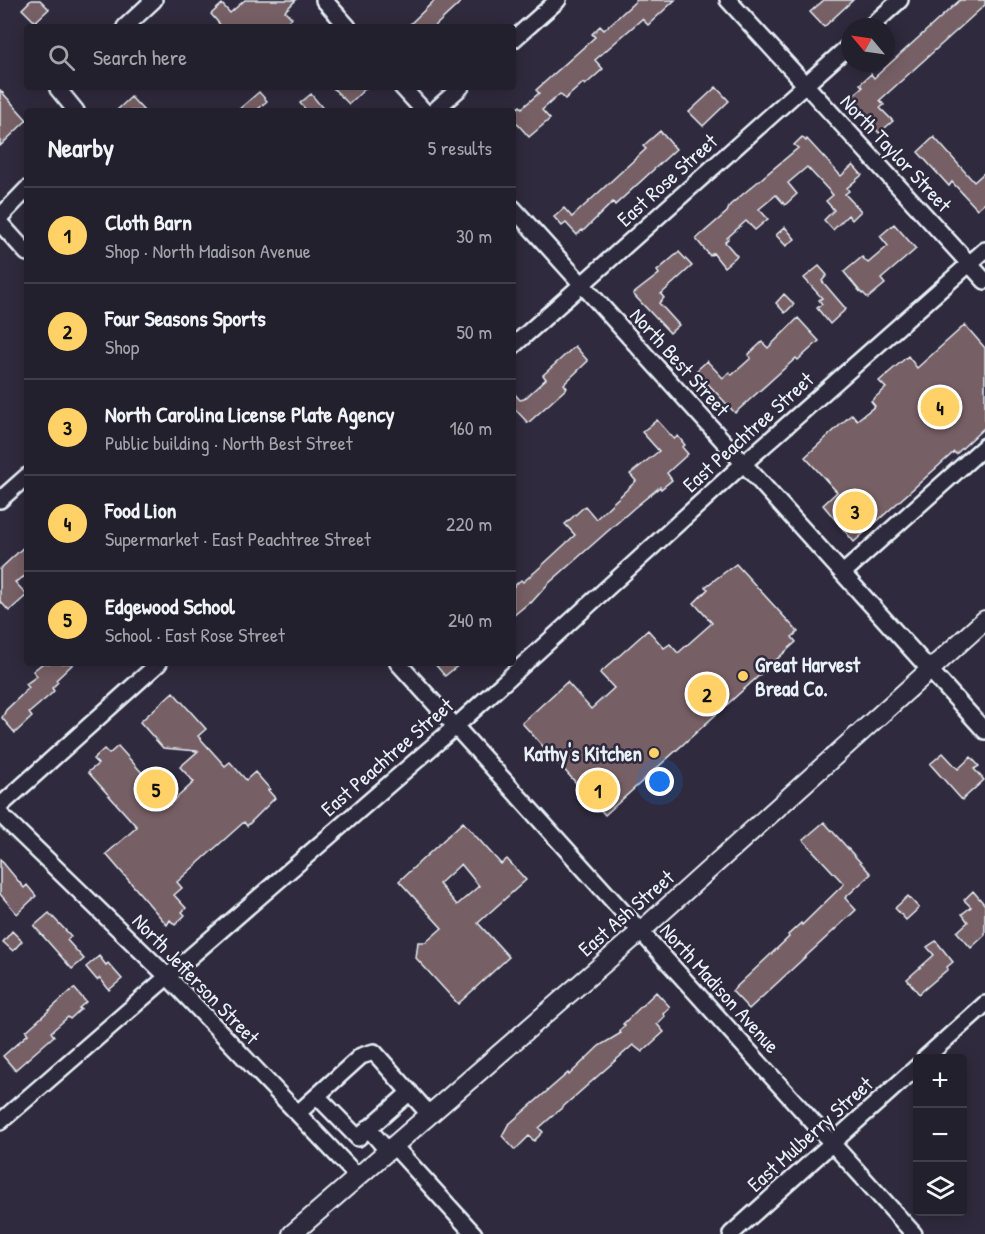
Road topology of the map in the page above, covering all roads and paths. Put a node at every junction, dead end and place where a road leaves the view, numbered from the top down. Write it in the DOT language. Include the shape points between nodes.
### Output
graph roads {
  1 [pos="154,0"];
  2 [pos="324,0"];
  3 [pos="558,0"];
  4 [pos="728,0"];
  5 [pos="900,0"];
  6 [pos="880,18"];
  7 [pos="128,24"];
  8 [pos="345,24"];
  9 [pos="516,37"];
  10 [pos="841,53"];
  11 [pos="805,85"];
  12 [pos="59,90"];
  13 [pos="405,90"];
  14 [pos="458,90"];
  15 [pos="74,108"];
  16 [pos="421,108"];
  17 [pos="437,108"];
  18 [pos="24,192"];
  19 [pos="516,211"];
  20 [pos="0,217"];
  21 [pos="0,223"];
  22 [pos="24,250"];
  23 [pos="985,250"];
  24 [pos="970,264"];
  25 [pos="985,281"];
  26 [pos="582,284"];
  27 [pos="516,343"];
  28 [pos="985,446"];
  29 [pos="743,464"];
  30 [pos="24,479"];
  31 [pos="0,500"];
  32 [pos="843,573"];
  33 [pos="985,620"];
  34 [pos="156,666"];
  35 [pos="401,666"];
  36 [pos="930,669"];
  37 [pos="455,726"];
  38 [pos="985,731"];
  39 [pos="0,806"];
  40 [pos="0,814"];
  41 [pos="641,930"];
  42 [pos="168,976"];
  43 [pos="985,1004"];
  44 [pos="930,1054"];
  45 [pos="913,1070"];
  46 [pos="410,1092"];
  47 [pos="317,1096"];
  48 [pos="298,1113"];
  49 [pos="429,1114"];
  50 [pos="0,1122"];
  51 [pos="349,1128"];
  52 [pos="368,1128"];
  53 [pos="832,1143"];
  54 [pos="329,1146"];
  55 [pos="390,1147"];
  56 [pos="358,1177"];
  57 [pos="292,1234"];
  58 [pos="474,1234"];
  59 [pos="731,1234"];
  60 [pos="914,1234"];
  1 -- 7 [label="street"];
  2 -- 8 [label="street"];
  3 -- 9 [label="street"];
  4 -- 11 [label="street, North Taylor Street"];
  5 -- 6 [label="street"];
  10 -- 11 [label="street, East Rose Street"];
  11 -- 24 [label="street, North Taylor Street"];
  11 -- 26 [label="street, East Rose Street"];
  12 -- 15 [label="street"];
  13 -- 16 [label="street"];
  14 -- 17 [label="street"];
  18 -- 20 [label="street"];
  19 -- 26 [label="street, North Best Street"];
  21 -- 22 [label="street"];
  23 -- 24 [label="street, East Peachtree Street"];
  24 -- 25 [label="street, North Taylor Street"];
  24 -- 29 [label="street, East Peachtree Street"];
  26 -- 27 [label="street, East Rose Street"];
  26 -- 29 [label="street, North Best Street"];
  28 -- 32 [label="street"];
  29 -- 32 [label="street, North Best Street"];
  29 -- 37 [label="street, East Peachtree Street"];
  30 -- 31 [label="street"];
  32 -- 36 [label="street, North Best Street"];
  33 -- 36 [label="main road, East Ash Street"];
  34 -- 39 [label="street"];
  35 -- 37 [label="street, North Madison Avenue"];
  36 -- 38 [label="street, North Best Street"];
  36 -- 41 [label="main road, East Ash Street"];
  37 -- 41 [label="street, North Madison Avenue"];
  37 -- 42 [label="street, East Peachtree Street"];
  40 -- 42 [label="street, North Jefferson Street"];
  41 -- 49 [label="main road, East Ash Street"];
  41 -- 53 [label="street, North Madison Avenue"];
  42 -- 48 [label="street, North Jefferson Street"];
  42 -- 50 [label="street, East Peachtree Street"];
  43 -- 44 [label="street"];
  45 -- 53 [label="street, East Mulberry Street"];
  46 -- 47 [label="street" via="374,1052 361,1056"];
  46 -- 49 [label="street"];
  46 -- 52 [label="street"];
  47 -- 48 [label="street"];
  47 -- 51 [label="street"];
  48 -- 54 [label="street, North Jefferson Street"];
  49 -- 55 [label="main road, East Ash Street"];
  51 -- 52 [label="street" via="357,1138"];
  51 -- 54 [label="street"];
  52 -- 55 [label="street"];
  53 -- 59 [label="street, East Mulberry Street"];
  53 -- 60 [label="street, North Madison Avenue"];
  54 -- 56 [label="street, North Jefferson Street"];
  55 -- 56 [label="main road, East Ash Street"];
  55 -- 58 [label="street"];
  56 -- 57 [label="main road, East Ash Street"];
}
